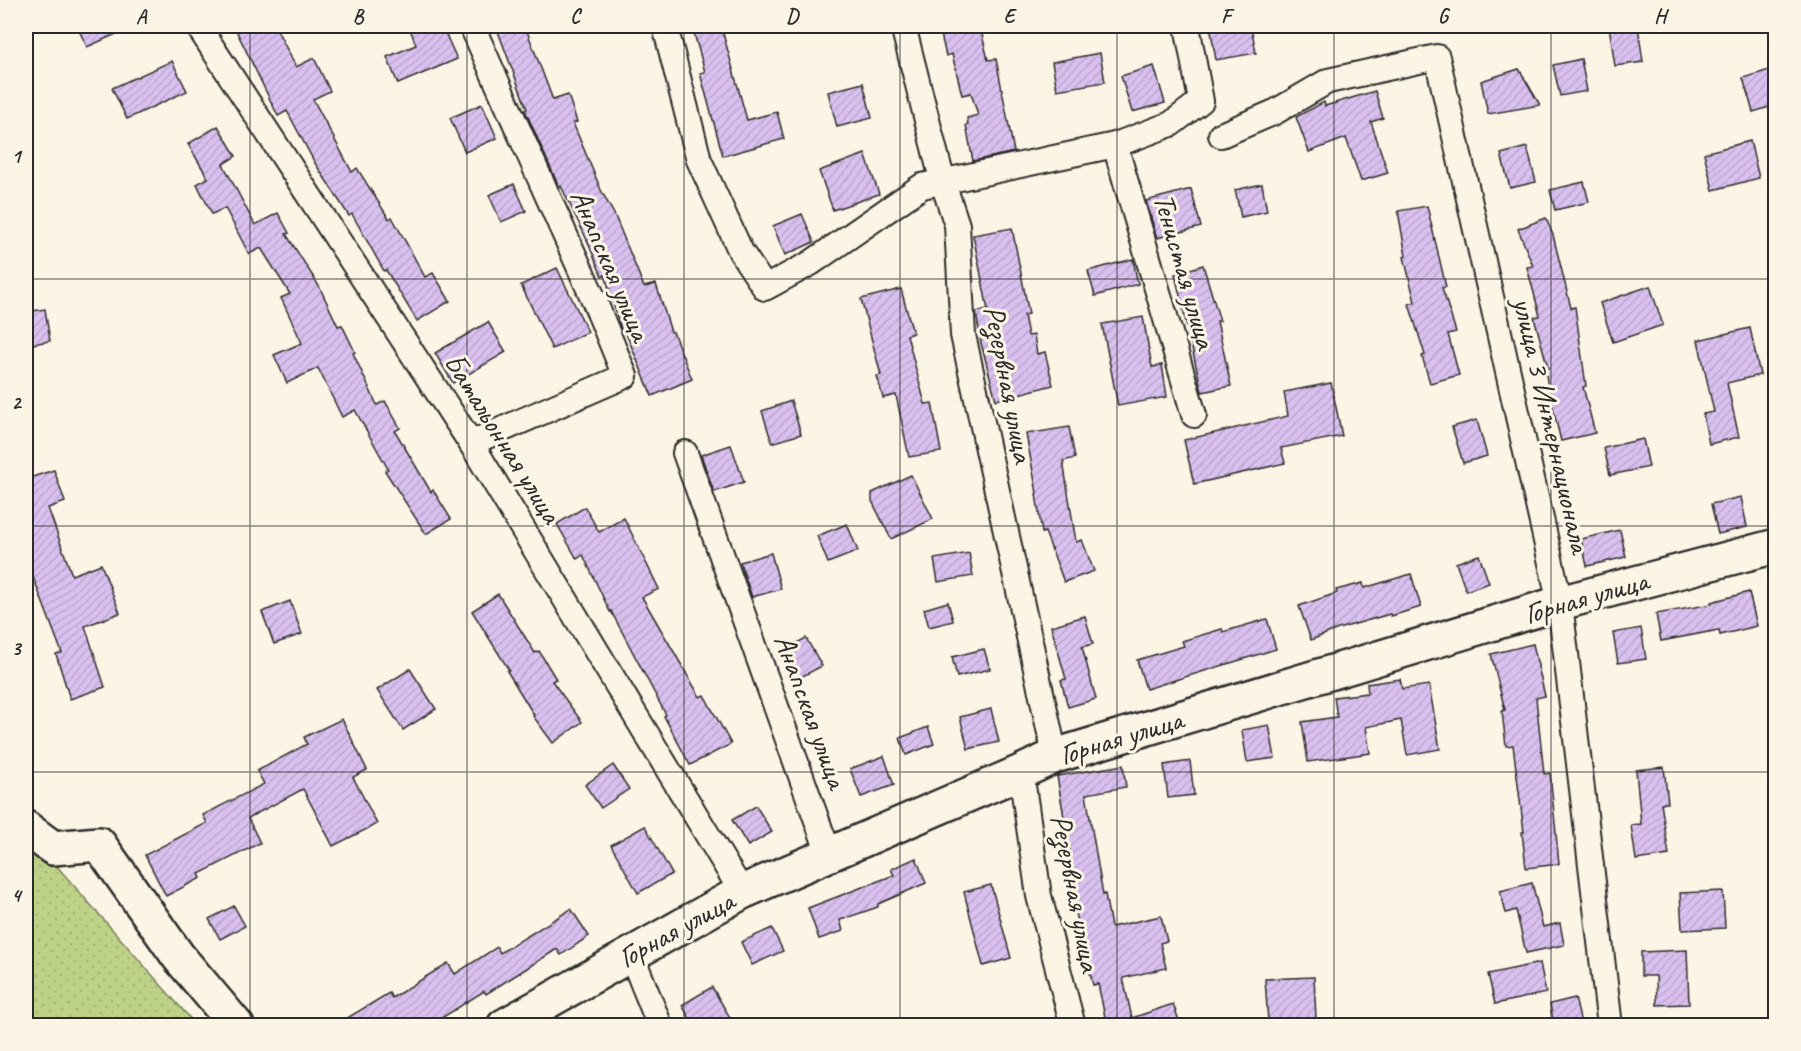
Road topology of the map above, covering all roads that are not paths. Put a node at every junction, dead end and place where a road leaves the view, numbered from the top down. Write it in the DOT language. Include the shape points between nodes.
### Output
graph roads {
  1 [pos="198,26"];
  2 [pos="471,26"];
  3 [pos="665,26"];
  4 [pos="903,26"];
  5 [pos="1186,26"];
  6 [pos="1221,135"];
  7 [pos="1114,145"];
  8 [pos="944,183"];
  9 [pos="1194,415"];
  10 [pos="471,443"];
  11 [pos="685,453"];
  12 [pos="1776,546"];
  13 [pos="1560,603"];
  14 [pos="1055,756"];
  15 [pos="1021,772"];
  16 [pos="26,828"];
  17 [pos="829,854"];
  18 [pos="742,892"];
  19 [pos="631,954"];
  20 [pos="237,1026"];
  21 [pos="504,1026"];
  22 [pos="660,1026"];
  23 [pos="1072,1026"];
  24 [pos="1610,1026"];
  1 -- 10 [label="street, Батальонная улица"];
  2 -- 10 [label="street, Анапская улица" via="625,376"];
  3 -- 8 [label="street" via="699,160 741,252 765,288 811,263 922,186"];
  4 -- 8 [label="street, Резервная улица"];
  5 -- 7 [label="street" via="1201,101 1171,124"];
  6 -- 13 [label="street, улица 3 Интернационала" via="1275,112 1328,81 1437,57"];
  7 -- 8 [label="street"];
  7 -- 9 [label="street, Тенистая улица"];
  8 -- 14 [label="street, Резервная улица" via="957,225 963,335"];
  10 -- 18 [label="street, Батальонная улица"];
  11 -- 17 [label="street, Анапская улица"];
  12 -- 13 [label="main road, Горная улица"];
  13 -- 14 [label="main road, Горная улица"];
  13 -- 24 [label="street, улица 3 Интернационала"];
  14 -- 15 [label="main road, Горная улица"];
  15 -- 17 [label="main road, Горная улица"];
  15 -- 23 [label="street, Резервная улица" via="1039,896"];
  16 -- 20 [label="main road" via="53,848 99,844 178,956"];
  17 -- 18 [label="main road, Горная улица"];
  18 -- 19 [label="main road, Горная улица"];
  19 -- 21 [label="main road, Горная улица"];
  19 -- 22 [label="street"];
}
